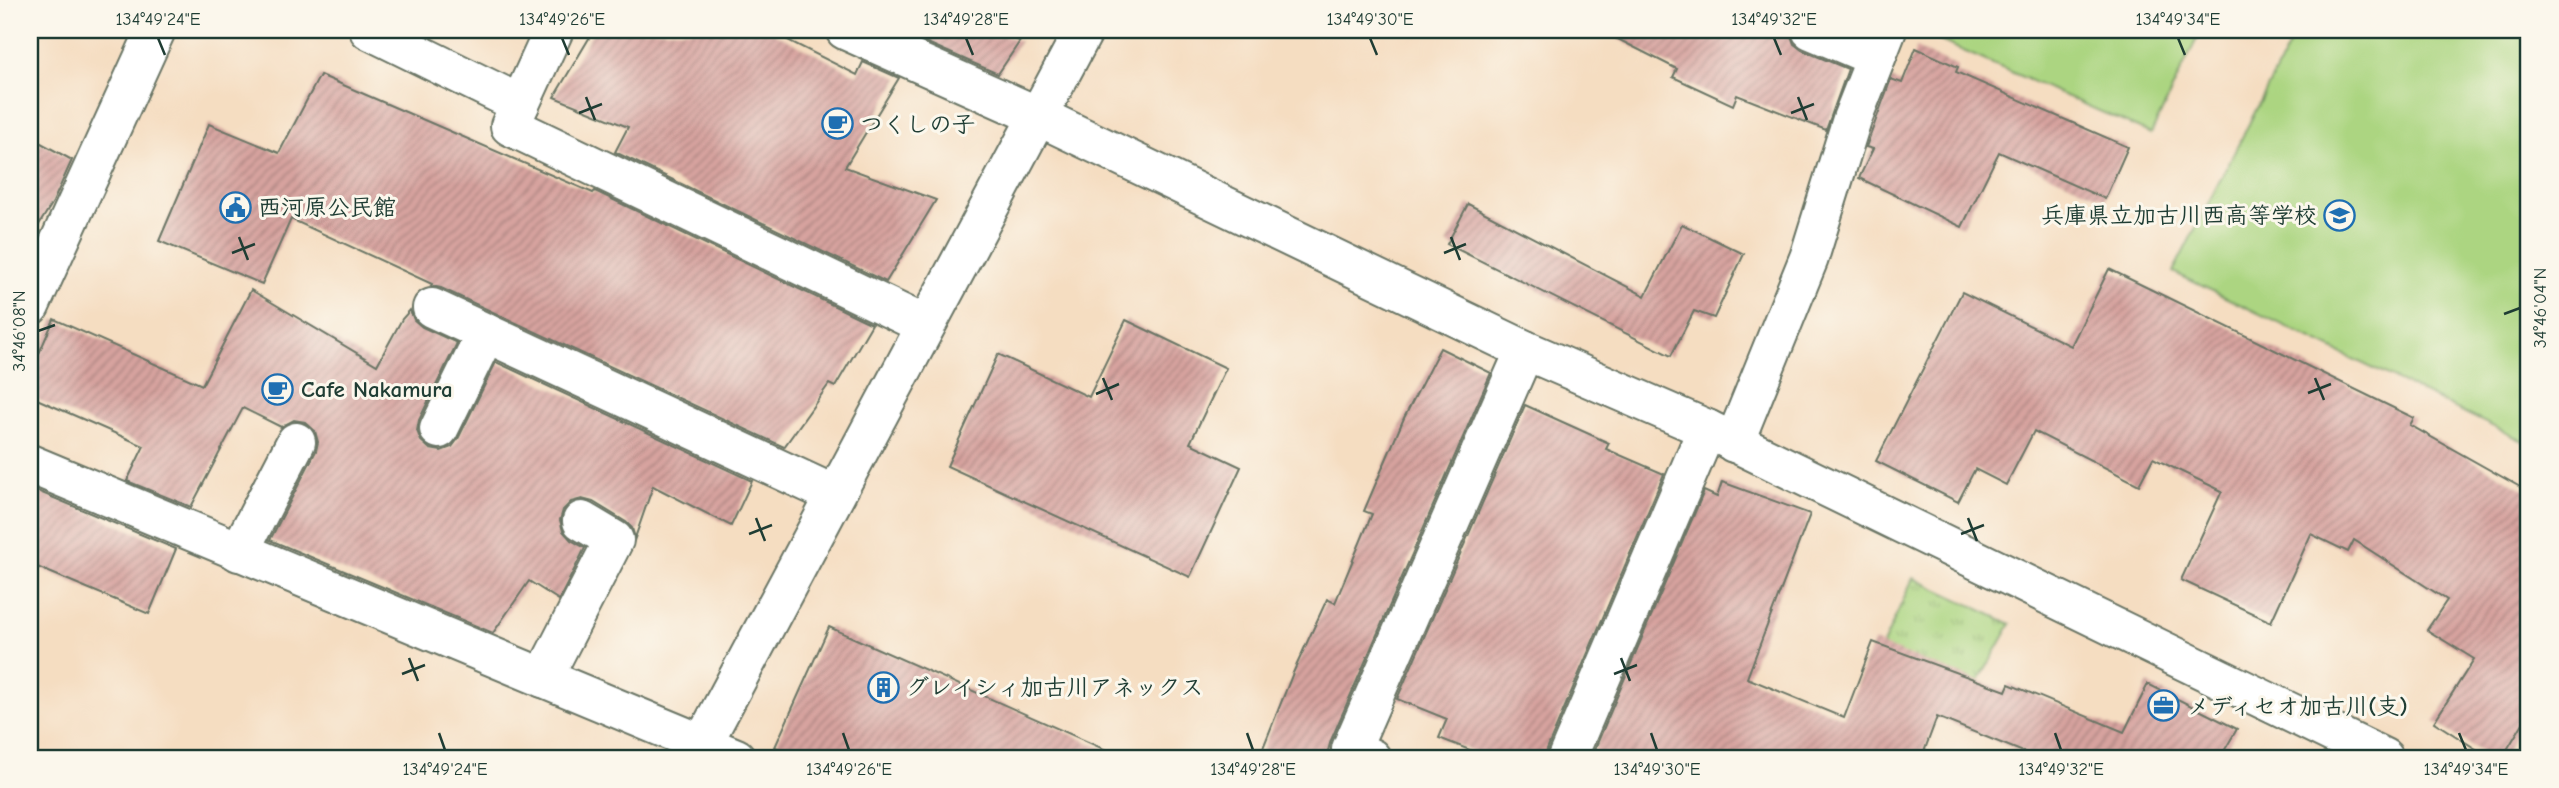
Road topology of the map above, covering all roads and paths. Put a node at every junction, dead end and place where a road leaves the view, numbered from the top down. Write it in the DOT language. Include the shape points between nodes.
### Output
graph roads {
  1 [pos="156,30"];
  2 [pos="369,30"];
  3 [pos="554,30"];
  4 [pos="845,30"];
  5 [pos="1084,30"];
  6 [pos="1811,30"];
  7 [pos="1881,44"];
  8 [pos="520,104"];
  9 [pos="1038,116"];
  10 [pos="30,306"];
  11 [pos="432,308"];
  12 [pos="926,326"];
  13 [pos="486,333"];
  14 [pos="1525,350"];
  15 [pos="439,429"];
  16 [pos="1721,436"];
  17 [pos="296,442"];
  18 [pos="30,464"];
  19 [pos="835,495"];
  20 [pos="582,521"];
  21 [pos="239,552"];
  22 [pos="543,678"];
  23 [pos="711,753"];
  24 [pos="1371,758"];
  25 [pos="1567,758"];
  26 [pos="2384,758"];
  1 -- 10 [label="street"];
  2 -- 8 [label="street"];
  3 -- 8 [label="street"];
  4 -- 9 [label="street"];
  5 -- 9 [label="street"];
  6 -- 7 [label="street"];
  7 -- 16 [label="street" via="1852,119 1809,258"];
  8 -- 12 [label="street" via="510,126"];
  9 -- 12 [label="street"];
  9 -- 14 [label="street"];
  11 -- 13 [label="street"];
  12 -- 19 [label="street"];
  13 -- 15 [label="street"];
  13 -- 19 [label="street"];
  14 -- 16 [label="street"];
  14 -- 24 [label="street" via="1351,749"];
  16 -- 25 [label="street"];
  16 -- 26 [label="street"];
  17 -- 21 [label="street"];
  18 -- 21 [label="street"];
  19 -- 23 [label="street"];
  20 -- 22 [label="street" via="614,540"];
  21 -- 22 [label="street"];
  22 -- 23 [label="street"];
}
